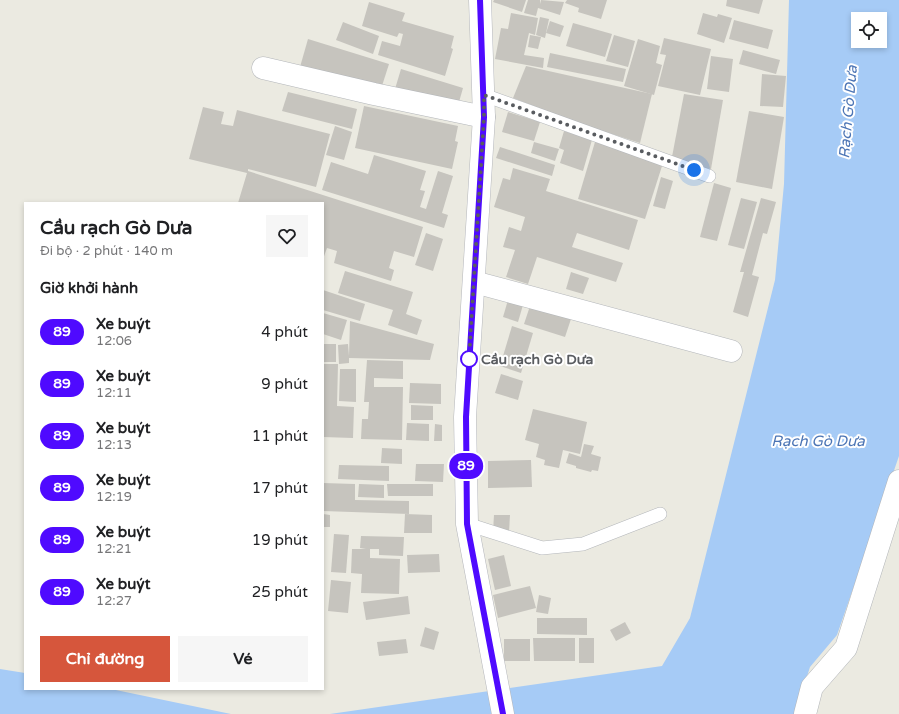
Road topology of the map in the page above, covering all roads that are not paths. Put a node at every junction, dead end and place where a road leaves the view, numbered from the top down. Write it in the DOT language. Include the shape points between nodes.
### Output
graph roads {
  1 [pos="480,0"];
  2 [pos="263,68"];
  3 [pos="484,95"];
  4 [pos="484,117"];
  5 [pos="709,176"];
  6 [pos="474,282"];
  7 [pos="731,351"];
  8 [pos="899,481"];
  9 [pos="660,514"];
  10 [pos="467,524"];
  11 [pos="503,714"];
  12 [pos="805,714"];
  1 -- 3 [label="street"];
  2 -- 4 [label="street"];
  3 -- 4 [label="street"];
  3 -- 5 [label="lane"];
  4 -- 6 [label="street"];
  6 -- 7 [label="street"];
  6 -- 10 [label="street" via="466,417"];
  8 -- 12 [label="street" via="846,648 812,687"];
  9 -- 10 [label="lane" via="583,544 542,548"];
  10 -- 11 [label="street"];
}
